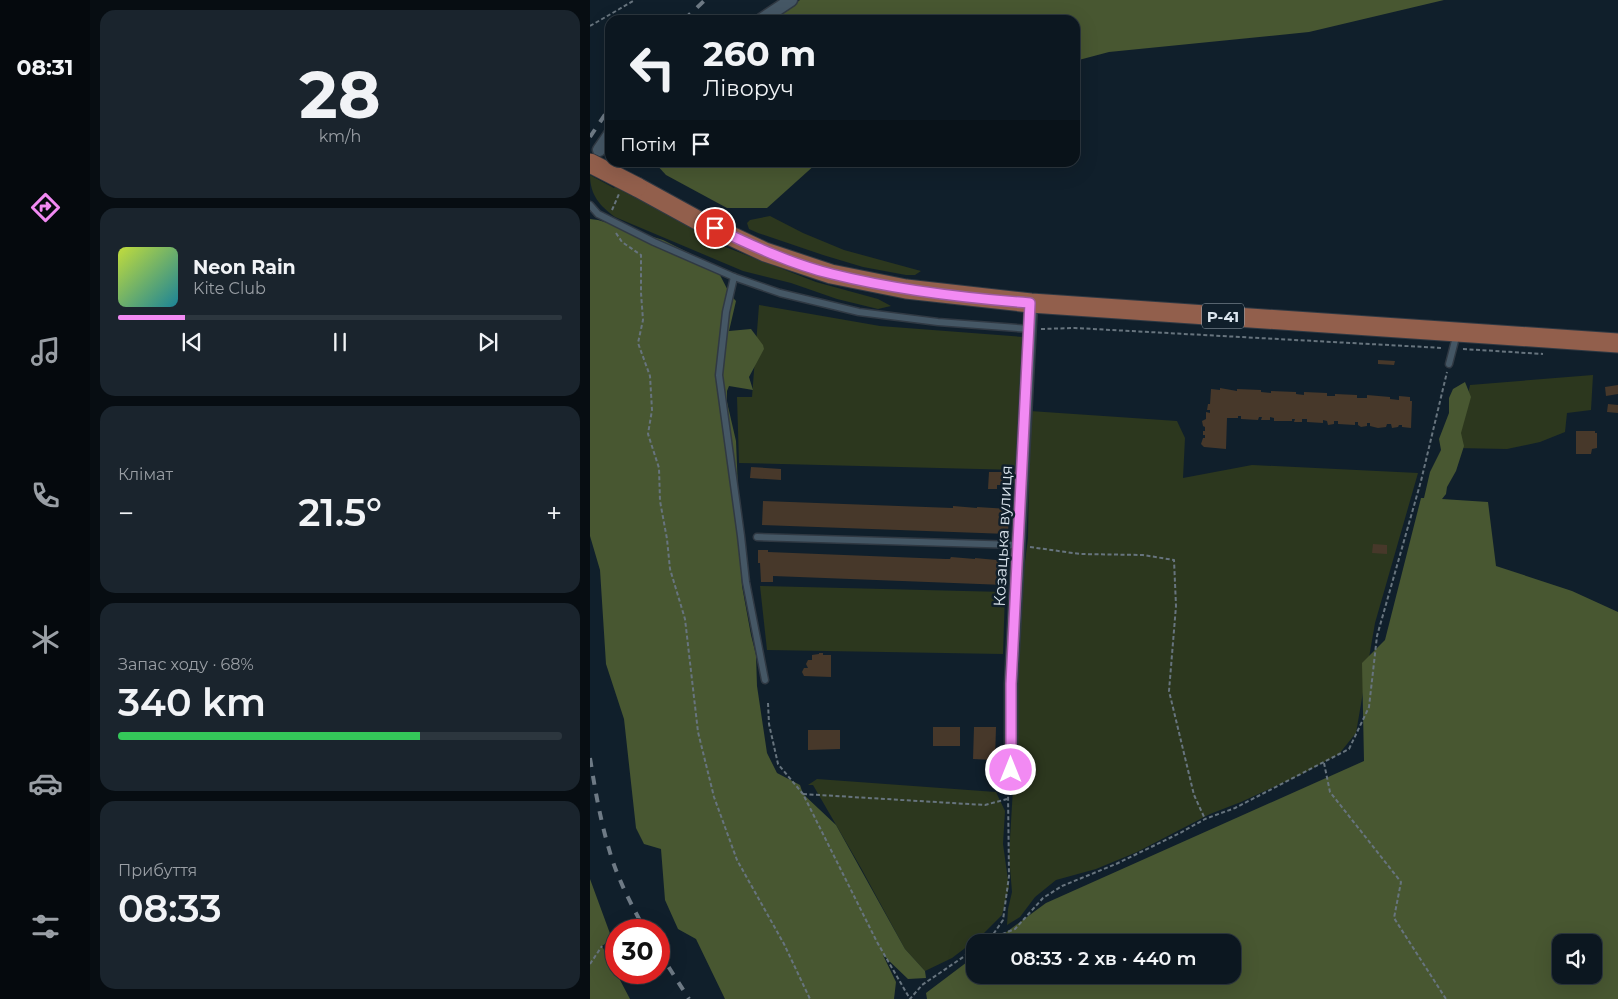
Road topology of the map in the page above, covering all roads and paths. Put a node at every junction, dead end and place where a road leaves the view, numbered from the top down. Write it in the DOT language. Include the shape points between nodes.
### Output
graph roads {
  1 [pos="635,0"];
  2 [pos="791,0"];
  3 [pos="609,15"];
  4 [pos="768,15"];
  5 [pos="605,17"];
  6 [pos="590,26"];
  7 [pos="605,141"];
  8 [pos="595,156"];
  9 [pos="605,165"];
  10 [pos="590,167"];
  11 [pos="607,167"];
  12 [pos="629,188"];
  13 [pos="590,205"];
  14 [pos="606,218"];
  15 [pos="734,277"];
  16 [pos="1030,303"];
  17 [pos="1030,329"];
  18 [pos="1455,340"];
  19 [pos="1618,343"];
  20 [pos="1548,355"];
  21 [pos="1449,364"];
  22 [pos="757,537"];
  23 [pos="1019,545"];
  24 [pos="765,680"];
  25 [pos="768,703"];
  26 [pos="1324,763"];
  27 [pos="1011,770"];
  28 [pos="803,794"];
  29 [pos="1008,799"];
  30 [pos="1205,819"];
  31 [pos="993,934"];
  32 [pos="1002,934"];
  33 [pos="602,946"];
  34 [pos="966,954"];
  35 [pos="590,964"];
  36 [pos="810,999"];
  37 [pos="1446,999"];
  1 -- 3 [label="path"];
  2 -- 4 [label="street"];
  5 -- 6 [label="path"];
  7 -- 8 [label="street"];
  8 -- 9 [label="main road, Р-41, bridge"];
  8 -- 10 [label="lane"];
  11 -- 12 [label="main road, Р-41, bridge"];
  12 -- 14 [label="path"];
  12 -- 16 [label="main road, Р-41" via="765,252 830,274 906,288"];
  13 -- 14 [label="lane"];
  14 -- 15 [label="lane"];
  14 -- 36 [label="path" via="622,242 642,255 644,320 638,343 650,376 652,410 648,434 659,468 670,569 685,619 698,732 714,797 737,860 784,944"];
  15 -- 17 [label="lane" via="780,293 859,312"];
  15 -- 24 [label="lane" via="726,312 719,375 746,582"];
  16 -- 17 [label="street, Козацька вулиця"];
  16 -- 18 [label="main road, Р-41"];
  17 -- 18 [label="path"];
  17 -- 23 [label="street, Козацька вулиця"];
  18 -- 19 [label="main road, Р-41"];
  18 -- 20 [label="path"];
  18 -- 21 [label="lane"];
  21 -- 26 [label="path" via="1421,481 1377,636 1369,707 1349,749"];
  22 -- 23 [label="lane"];
  23 -- 27 [label="street, Козацька вулиця" via="1011,684"];
  23 -- 30 [label="path" via="1080,554 1143,555 1174,560 1176,606 1169,690 1194,795"];
  25 -- 28 [label="path" via="778,764"];
  26 -- 30 [label="path" via="1235,808"];
  26 -- 37 [label="path" via="1330,792 1401,882 1394,918"];
  27 -- 29 [label="path"];
  28 -- 29 [label="path" via="985,805"];
  28 -- 34 [label="path" via="877,942 910,999 922,985"];
  29 -- 31 [label="path" via="1009,876 1003,920"];
  30 -- 32 [label="path" via="1116,864 1062,886 1043,898 1015,929"];
  33 -- 35 [label="path"];
}
